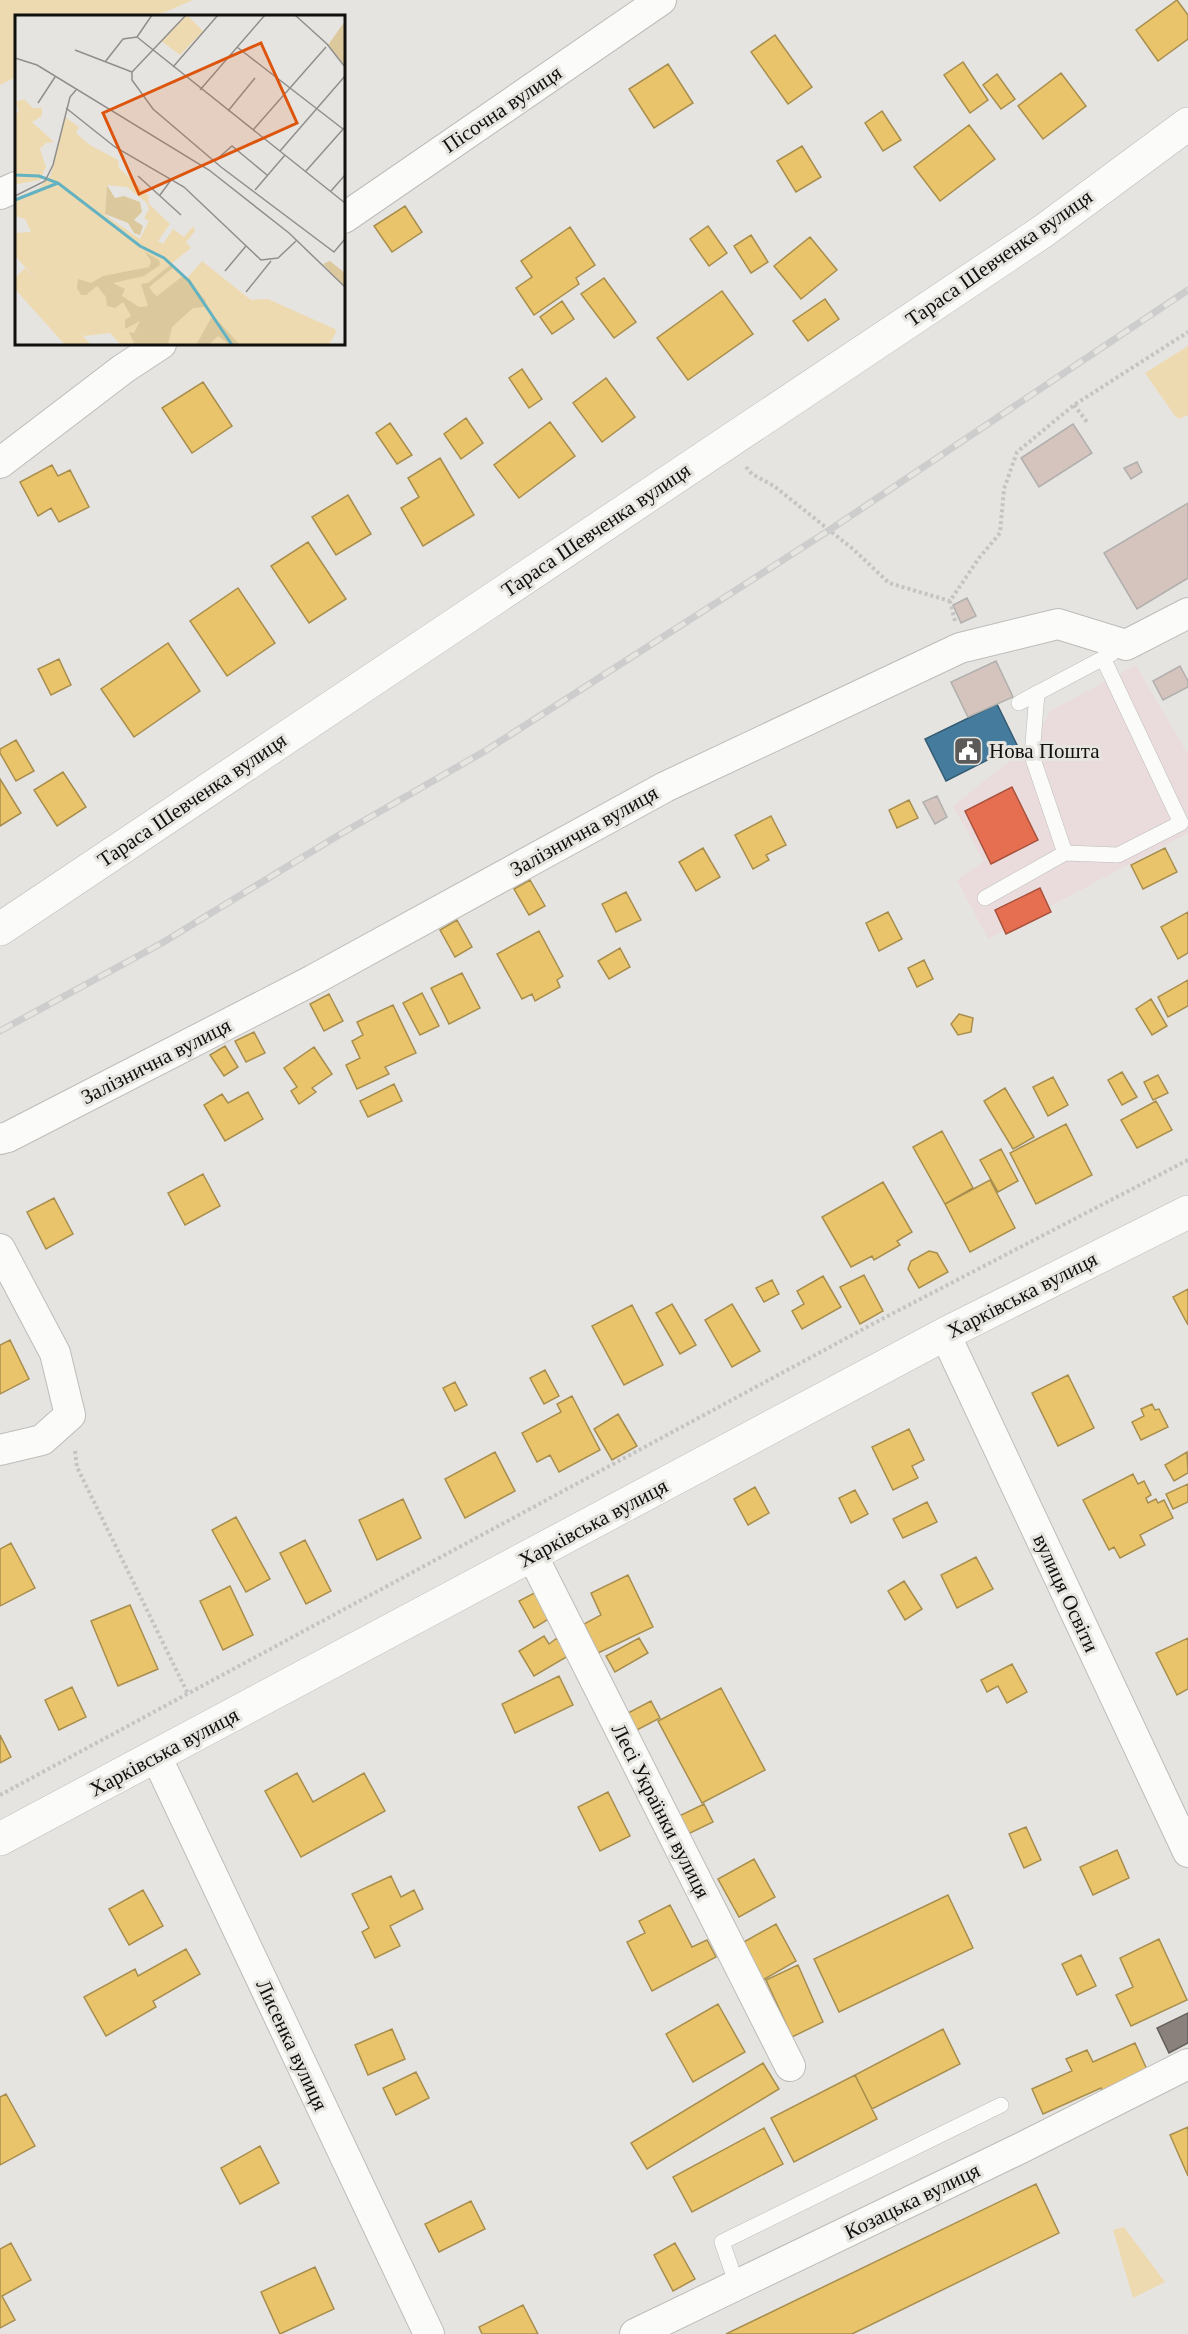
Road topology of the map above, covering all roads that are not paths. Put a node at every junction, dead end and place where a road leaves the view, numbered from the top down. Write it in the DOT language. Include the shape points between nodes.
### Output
graph roads {
  1 [pos="660,0"];
  2 [pos="1188,124"];
  3 [pos="15,187"];
  4 [pos="0,194"];
  5 [pos="345,217"];
  6 [pos="159,345"];
  7 [pos="0,463"];
  8 [pos="1188,614"];
  9 [pos="1115,651"];
  10 [pos="1037,693"];
  11 [pos="1019,703"];
  12 [pos="1065,853"];
  13 [pos="985,898"];
  14 [pos="0,929"];
  15 [pos="0,1139"];
  16 [pos="1188,1212"];
  17 [pos="0,1249"];
  18 [pos="945,1334"];
  19 [pos="0,1450"];
  20 [pos="532,1555"];
  21 [pos="156,1756"];
  22 [pos="0,1839"];
  23 [pos="1188,1852"];
  24 [pos="1188,2064"];
  25 [pos="790,2066"];
  26 [pos="1001,2105"];
  27 [pos="737,2285"];
  28 [pos="429,2334"];
  29 [pos="635,2334"];
  1 -- 5 [label="street, Пісочна вулиця"];
  2 -- 14 [label="street, Тараса Шевченка вулиця" via="1042,232"];
  3 -- 4 [label="street"];
  6 -- 7 [label="street"];
  8 -- 9 [label="street"];
  9 -- 10 [label="lane"];
  9 -- 12 [label="lane" via="1181,823 1118,855"];
  9 -- 15 [label="street, Залізнична вулиця" via="1058,624 960,648 665,787 313,980"];
  10 -- 11 [label="lane"];
  10 -- 12 [label="lane" via="1032,756"];
  12 -- 13 [label="lane"];
  16 -- 18 [label="street, Харківська вулиця"];
  17 -- 19 [label="street" via="55,1353 70,1415 42,1440"];
  18 -- 20 [label="street, Харківська вулиця"];
  18 -- 23 [label="street, вулиця Освіти"];
  20 -- 21 [label="street, Харківська вулиця"];
  20 -- 25 [label="street, Лесі Українки вулиця"];
  21 -- 22 [label="street, Харківська вулиця"];
  21 -- 28 [label="street, Лисенка вулиця"];
  24 -- 27 [label="street, Козацька вулиця"];
  26 -- 27 [label="lane" via="722,2242"];
  27 -- 29 [label="street, Козацька вулиця"];
}
